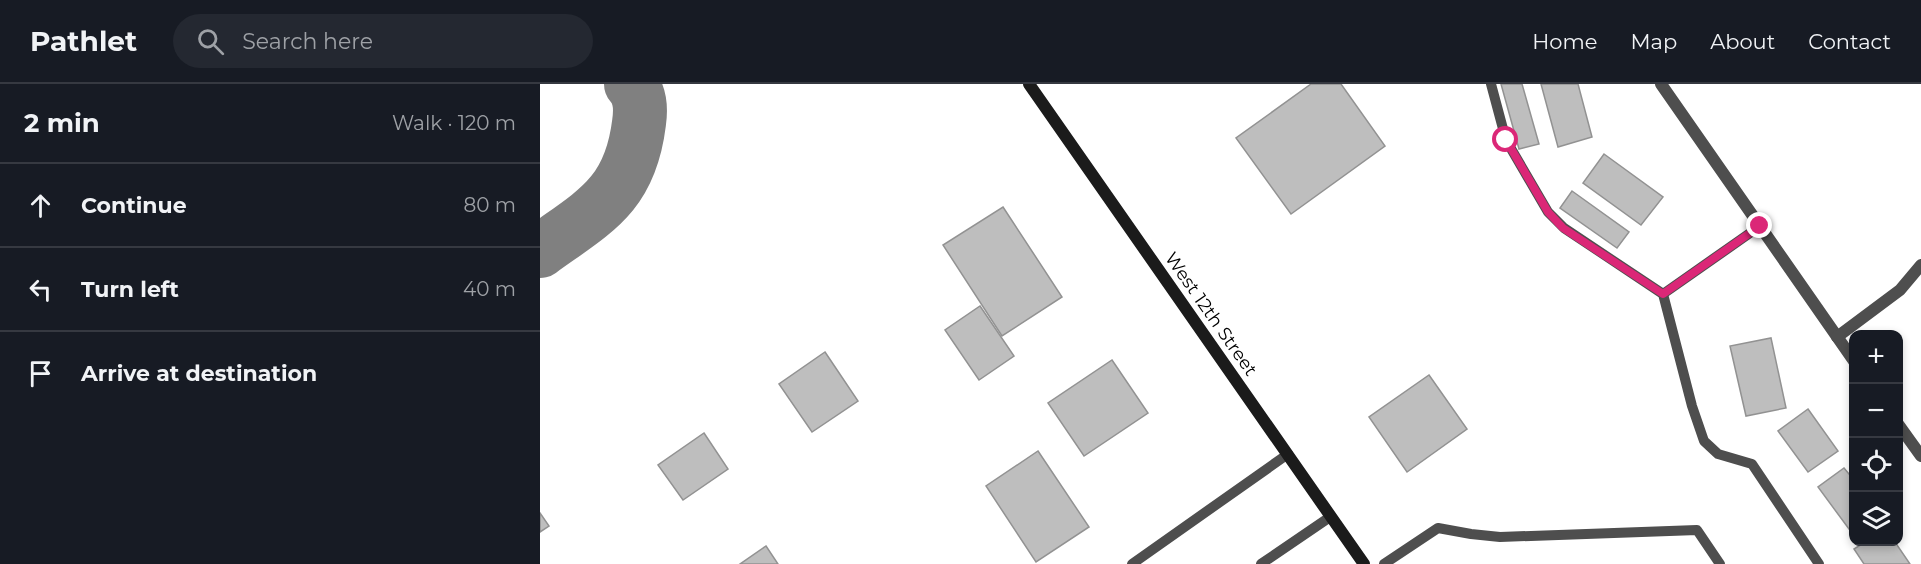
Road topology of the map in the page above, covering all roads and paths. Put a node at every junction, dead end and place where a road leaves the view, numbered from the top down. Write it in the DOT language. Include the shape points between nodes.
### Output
graph roads {
  1 [pos="1029,84"];
  2 [pos="1491,84"];
  3 [pos="1661,84"];
  4 [pos="1760,226"];
  5 [pos="1921,265"];
  6 [pos="1663,294"];
  7 [pos="1837,337"];
  8 [pos="1849,354"];
  9 [pos="1903,430"];
  10 [pos="1288,454"];
  11 [pos="1921,456"];
  12 [pos="1330,516"];
  13 [pos="1132,564"];
  14 [pos="1261,564"];
  15 [pos="1364,564"];
  16 [pos="1384,564"];
  17 [pos="1720,564"];
  18 [pos="1820,564"];
  1 -- 10 [label="main road, West 12th Street"];
  2 -- 6 [label="lane" via="1506,140 1548,212 1563,228"];
  3 -- 4 [label="street"];
  4 -- 6 [label="lane"];
  4 -- 7 [label="street"];
  5 -- 7 [label="street" via="1900,290"];
  6 -- 18 [label="lane" via="1704,441 1718,454 1752,464"];
  7 -- 8 [label="street"];
  9 -- 11 [label="street"];
  10 -- 12 [label="main road, West 12th Street"];
  10 -- 13 [label="lane"];
  12 -- 14 [label="lane"];
  12 -- 15 [label="main road, West 12th Street"];
  16 -- 17 [label="lane" via="1438,528 1500,537 1697,530"];
}
